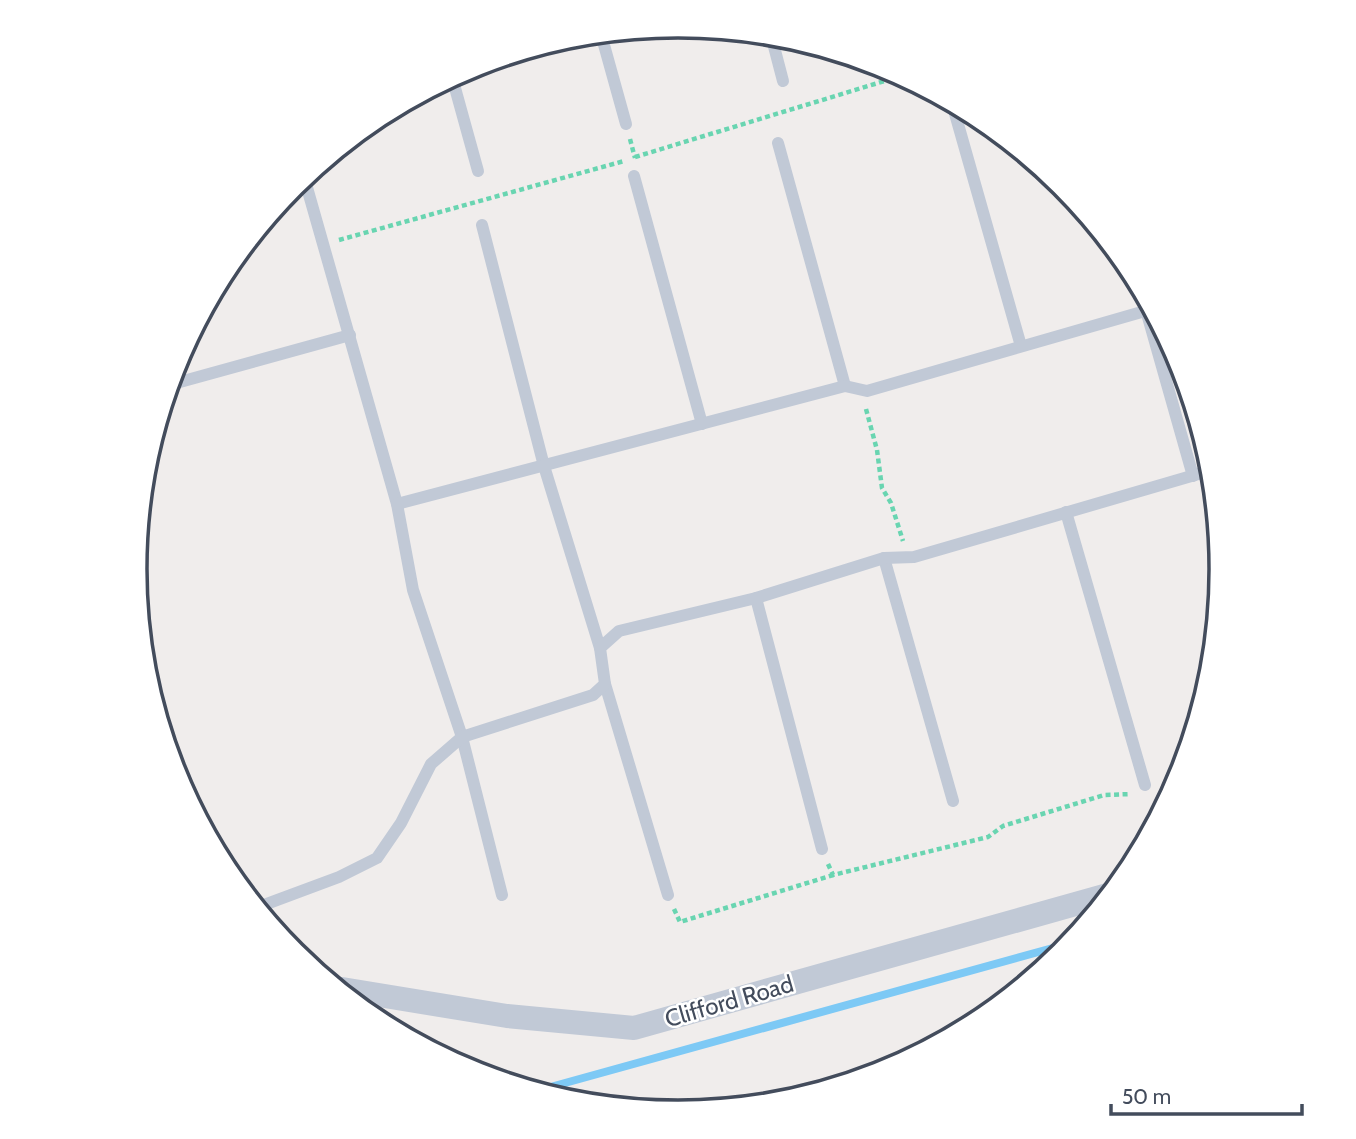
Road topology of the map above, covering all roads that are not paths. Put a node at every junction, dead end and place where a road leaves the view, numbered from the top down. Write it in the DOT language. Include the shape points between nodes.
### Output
graph roads {
  1 [pos="604,44"];
  2 [pos="774,48"];
  3 [pos="783,81"];
  4 [pos="455,88"];
  5 [pos="956,118"];
  6 [pos="626,124"];
  7 [pos="778,143"];
  8 [pos="478,171"];
  9 [pos="634,176"];
  10 [pos="308,189"];
  11 [pos="482,225"];
  12 [pos="1142,311"];
  13 [pos="350,335"];
  14 [pos="1158,343"];
  15 [pos="1021,346"];
  16 [pos="181,382"];
  17 [pos="845,386"];
  18 [pos="702,424"];
  19 [pos="544,466"];
  20 [pos="1200,474"];
  21 [pos="1193,476"];
  22 [pos="397,504"];
  23 [pos="1066,512"];
  24 [pos="884,558"];
  25 [pos="756,598"];
  26 [pos="600,648"];
  27 [pos="605,684"];
  28 [pos="462,737"];
  29 [pos="1145,785"];
  30 [pos="953,801"];
  31 [pos="821,849"];
  32 [pos="502,895"];
  33 [pos="668,895"];
  34 [pos="1094,899"];
  35 [pos="266,904"];
  36 [pos="358,993"];
  1 -- 6 [label="lane"];
  2 -- 3 [label="lane"];
  4 -- 8 [label="lane"];
  5 -- 15 [label="lane"];
  7 -- 17 [label="lane"];
  9 -- 18 [label="lane"];
  10 -- 13 [label="lane"];
  11 -- 19 [label="lane"];
  12 -- 15 [label="lane"];
  13 -- 16 [label="lane"];
  13 -- 22 [label="lane"];
  14 -- 21 [label="lane"];
  15 -- 17 [label="lane" via="867,391"];
  17 -- 18 [label="lane"];
  18 -- 19 [label="lane"];
  19 -- 22 [label="lane"];
  19 -- 26 [label="lane"];
  20 -- 21 [label="lane"];
  21 -- 23 [label="lane"];
  22 -- 28 [label="lane" via="413,590"];
  23 -- 24 [label="lane" via="914,557"];
  23 -- 29 [label="lane"];
  24 -- 25 [label="lane"];
  24 -- 30 [label="lane"];
  25 -- 26 [label="lane" via="619,631"];
  25 -- 31 [label="lane"];
  26 -- 27 [label="lane"];
  27 -- 28 [label="lane" via="593,695"];
  27 -- 33 [label="lane"];
  28 -- 32 [label="lane"];
  28 -- 35 [label="lane" via="431,764 377,858"];
  34 -- 36 [label="street, Clifford Road" via="634,1028 507,1016"];
}
